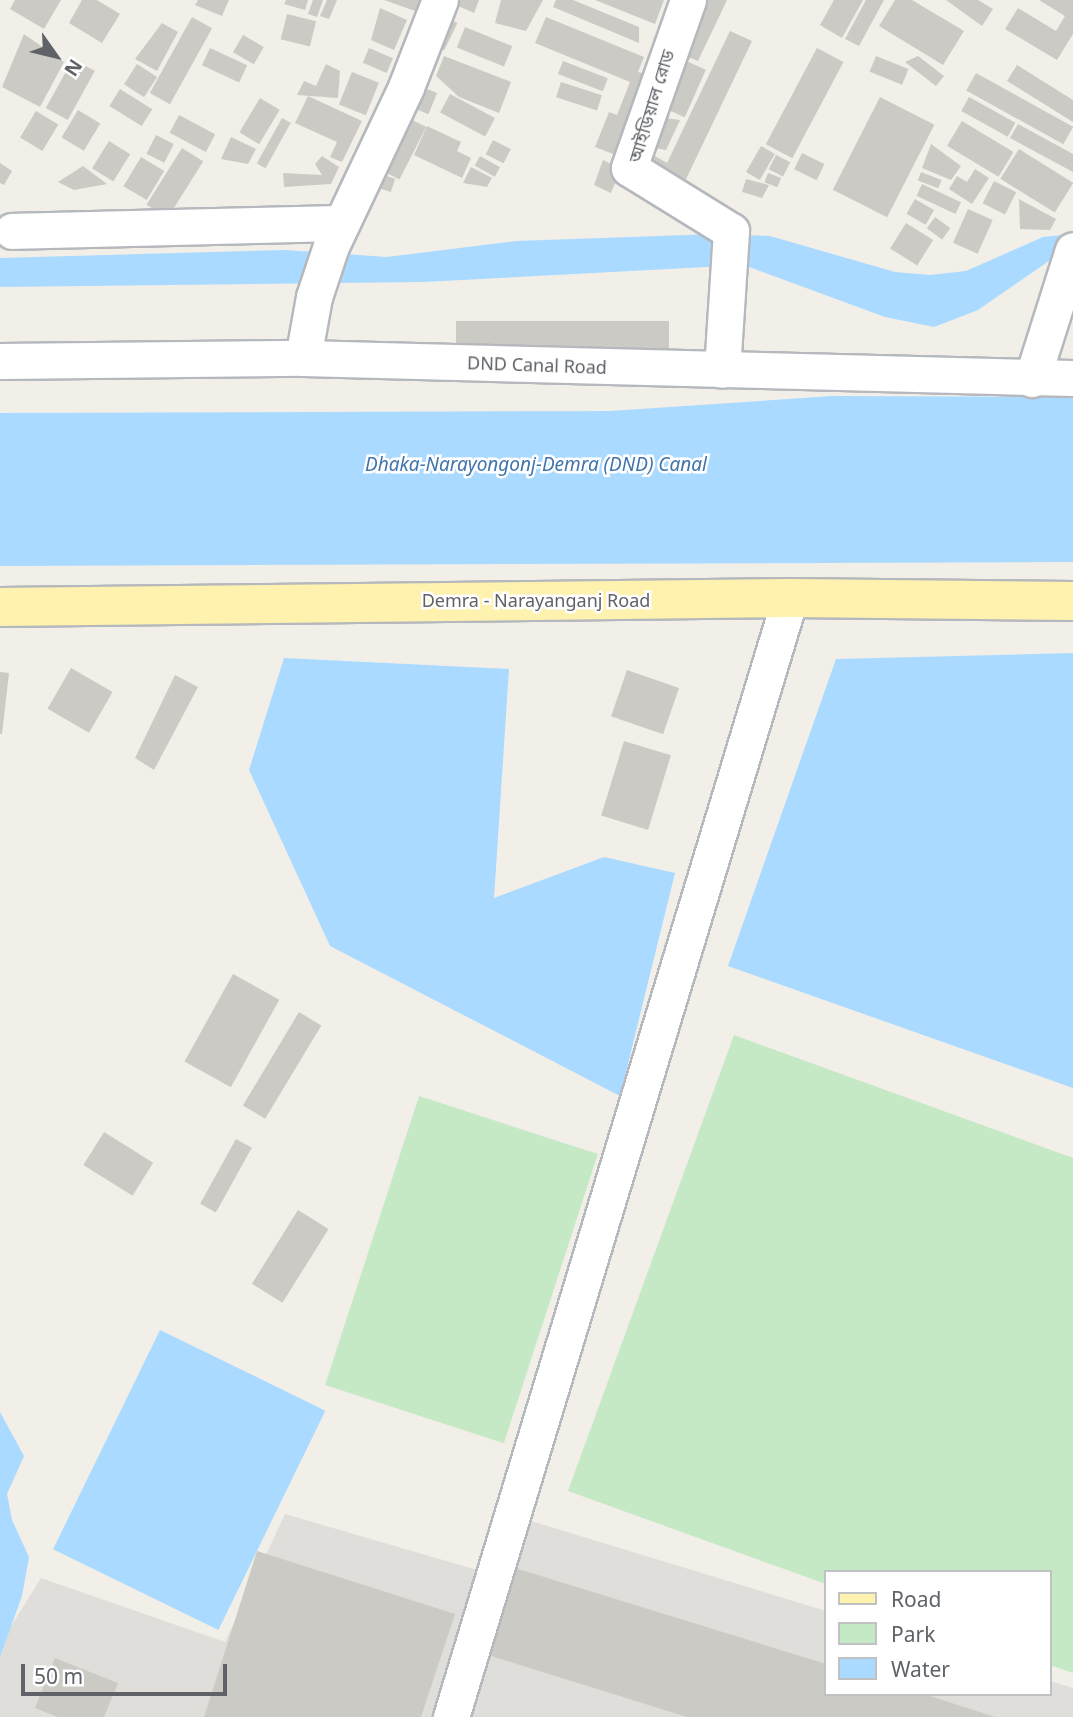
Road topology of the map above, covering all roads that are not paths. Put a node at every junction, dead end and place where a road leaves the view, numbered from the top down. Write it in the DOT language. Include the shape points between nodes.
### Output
graph roads {
  1 [pos="440,0"];
  2 [pos="688,0"];
  3 [pos="12,231"];
  4 [pos="336,234"];
  5 [pos="1071,259"];
  6 [pos="303,359"];
  7 [pos="0,361"];
  8 [pos="722,370"];
  9 [pos="1073,378"];
  10 [pos="1032,379"];
  11 [pos="790,598"];
  12 [pos="1073,601"];
  13 [pos="0,607"];
  14 [pos="451,1717"];
  1 -- 4 [label="street" via="406,87"];
  2 -- 8 [label="street, আইডিয়াল রোড" via="629,168 731,231"];
  3 -- 4 [label="street"];
  4 -- 6 [label="street"];
  5 -- 10 [label="street"];
  6 -- 7 [label="street, DND Canal Road"];
  6 -- 8 [label="street, DND Canal Road"];
  8 -- 10 [label="street, DND Canal Road"];
  9 -- 10 [label="street, DND Canal Road"];
  11 -- 12 [label="main road, Demra - Narayanganj Road"];
  11 -- 13 [label="main road, Demra - Narayanganj Road"];
  11 -- 14 [label="street"];
}
